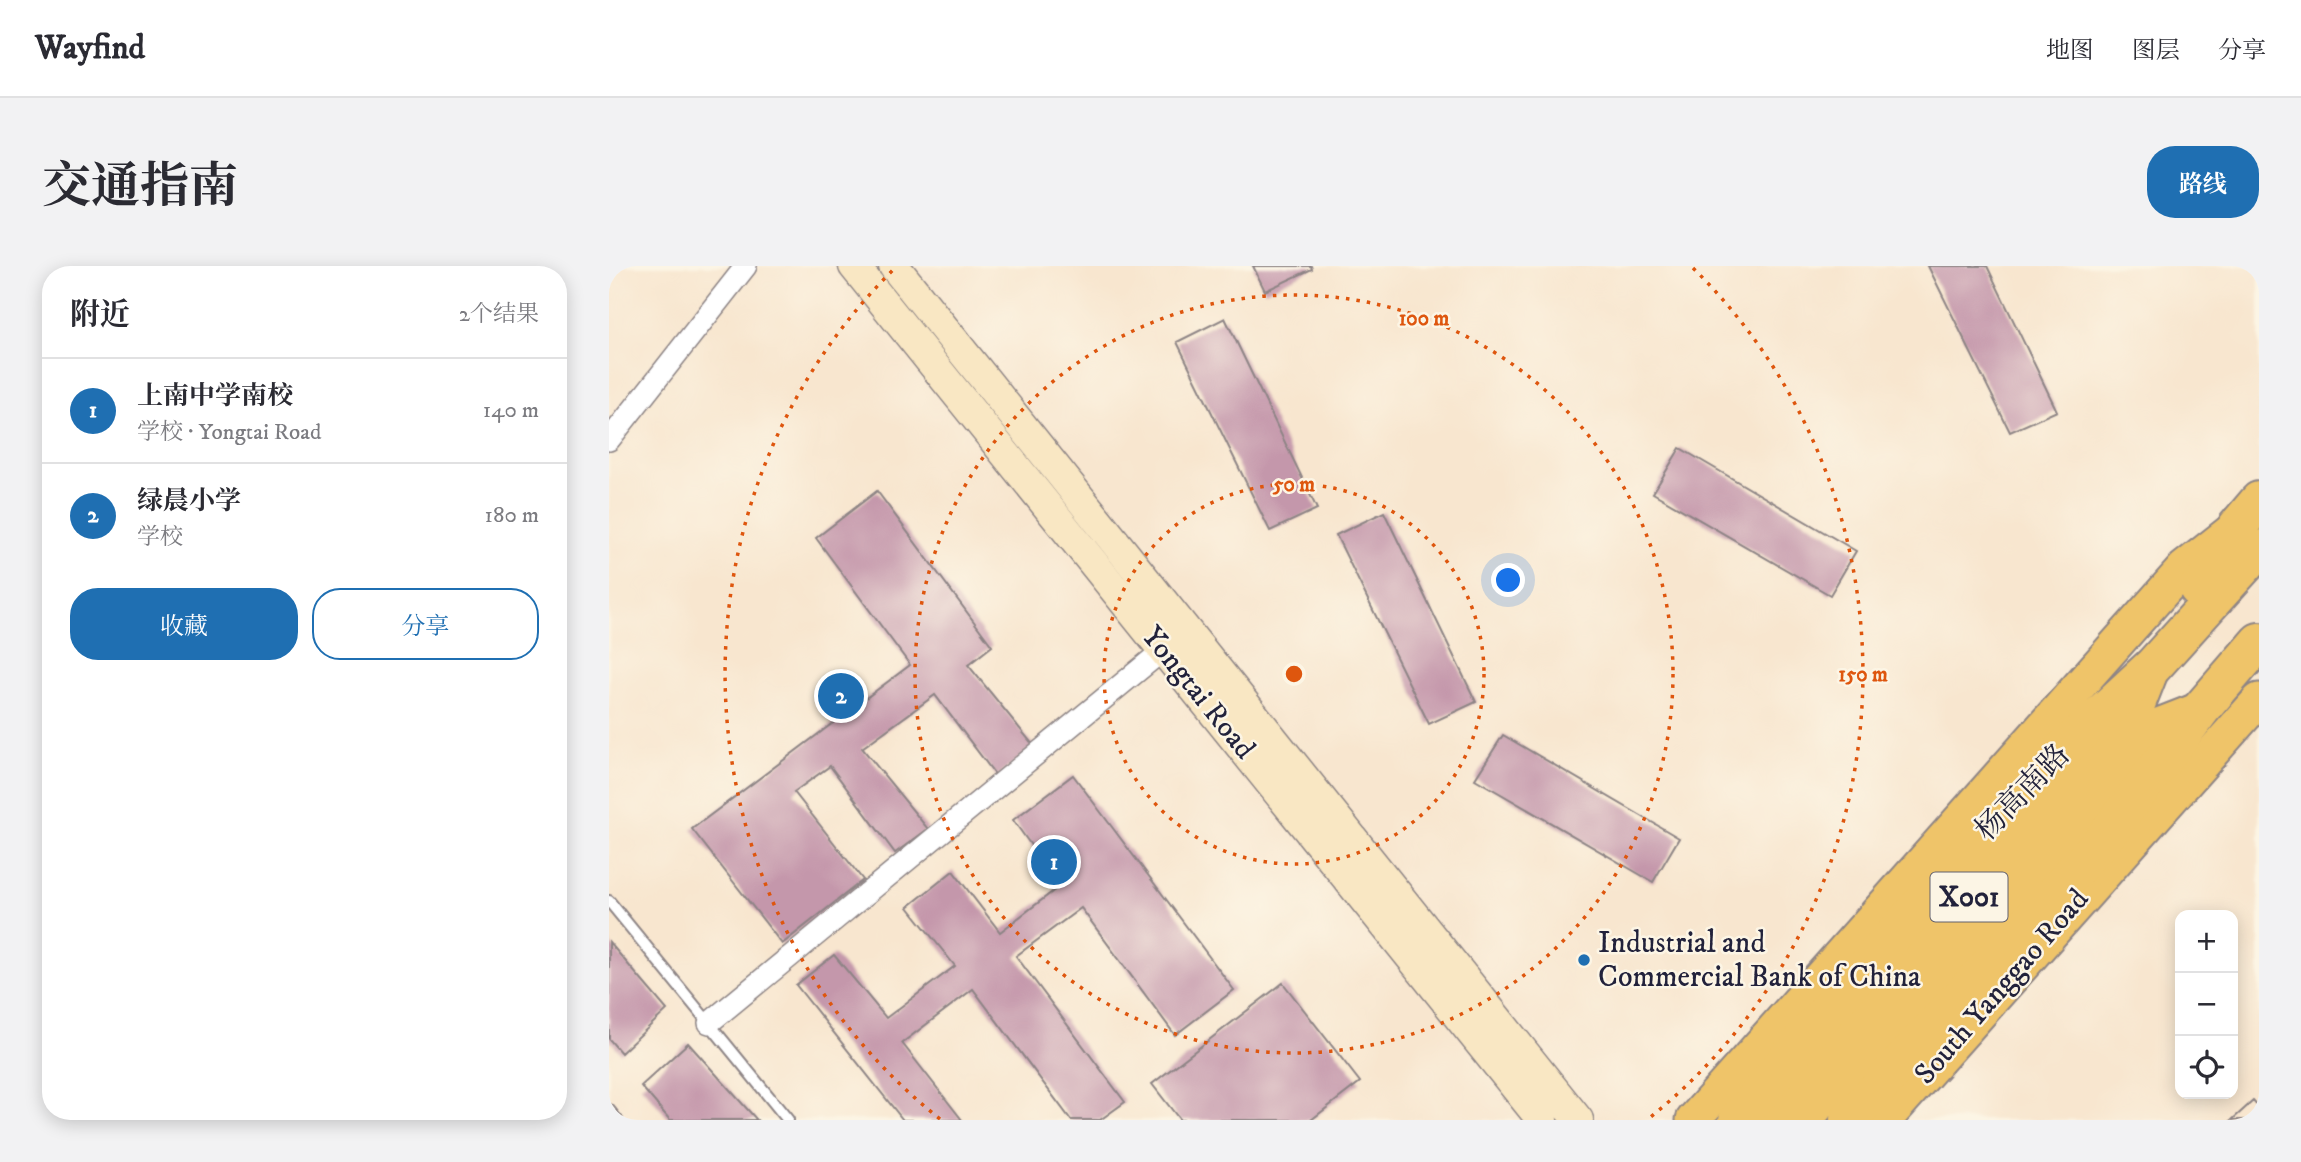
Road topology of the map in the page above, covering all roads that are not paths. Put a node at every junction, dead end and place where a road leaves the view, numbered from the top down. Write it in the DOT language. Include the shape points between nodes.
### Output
graph roads {
  1 [pos="746,266"];
  2 [pos="854,266"];
  3 [pos="894,266"];
  4 [pos="609,440"];
  5 [pos="2252,526"];
  6 [pos="1186,631"];
  7 [pos="2259,642"];
  8 [pos="1163,650"];
  9 [pos="2153,666"];
  10 [pos="2259,676"];
  11 [pos="2259,700"];
  12 [pos="2202,708"];
  13 [pos="2033,777"];
  14 [pos="2112,846"];
  15 [pos="609,901"];
  16 [pos="709,1023"];
  17 [pos="609,1110"];
  18 [pos="617,1120"];
  19 [pos="788,1120"];
  20 [pos="1542,1120"];
  21 [pos="1578,1120"];
  22 [pos="1693,1120"];
  23 [pos="1738,1120"];
  24 [pos="1772,1120"];
  25 [pos="1805,1120"];
  26 [pos="1849,1120"];
  27 [pos="1885,1120"];
  1 -- 4 [label="street"];
  2 -- 8 [label="street, Yongtai Road"];
  3 -- 6 [label="street, Yongtai Road"];
  5 -- 9 [label="highway, 杨高南路 / X001"];
  5 -- 13 [label="highway"];
  5 -- 22 [label="main road, 杨高南路 / X001" via="2185,568"];
  6 -- 8 [label="street"];
  6 -- 21 [label="street, Yongtai Road"];
  7 -- 12 [label="highway, 杨高南路 / X001"];
  8 -- 16 [label="street"];
  8 -- 20 [label="street, Yongtai Road"];
  9 -- 13 [label="highway, 杨高南路 / X001"];
  9 -- 24 [label="main road, 杨高南路 / X001" via="2139,703"];
  10 -- 14 [label="highway"];
  11 -- 14 [label="main road, 杨高南路"];
  12 -- 14 [label="highway, 杨高南路 / X001"];
  12 -- 25 [label="main road, 杨高南路 / X001" via="2161,724"];
  13 -- 23 [label="highway, 杨高南路 / X001" via="1817,1022"];
  14 -- 26 [label="highway, 杨高南路 / X001"];
  14 -- 27 [label="main road, South Yanggao Road / X001"];
  15 -- 16 [label="lane"];
  16 -- 19 [label="lane"];
  17 -- 18 [label="lane"];
}
